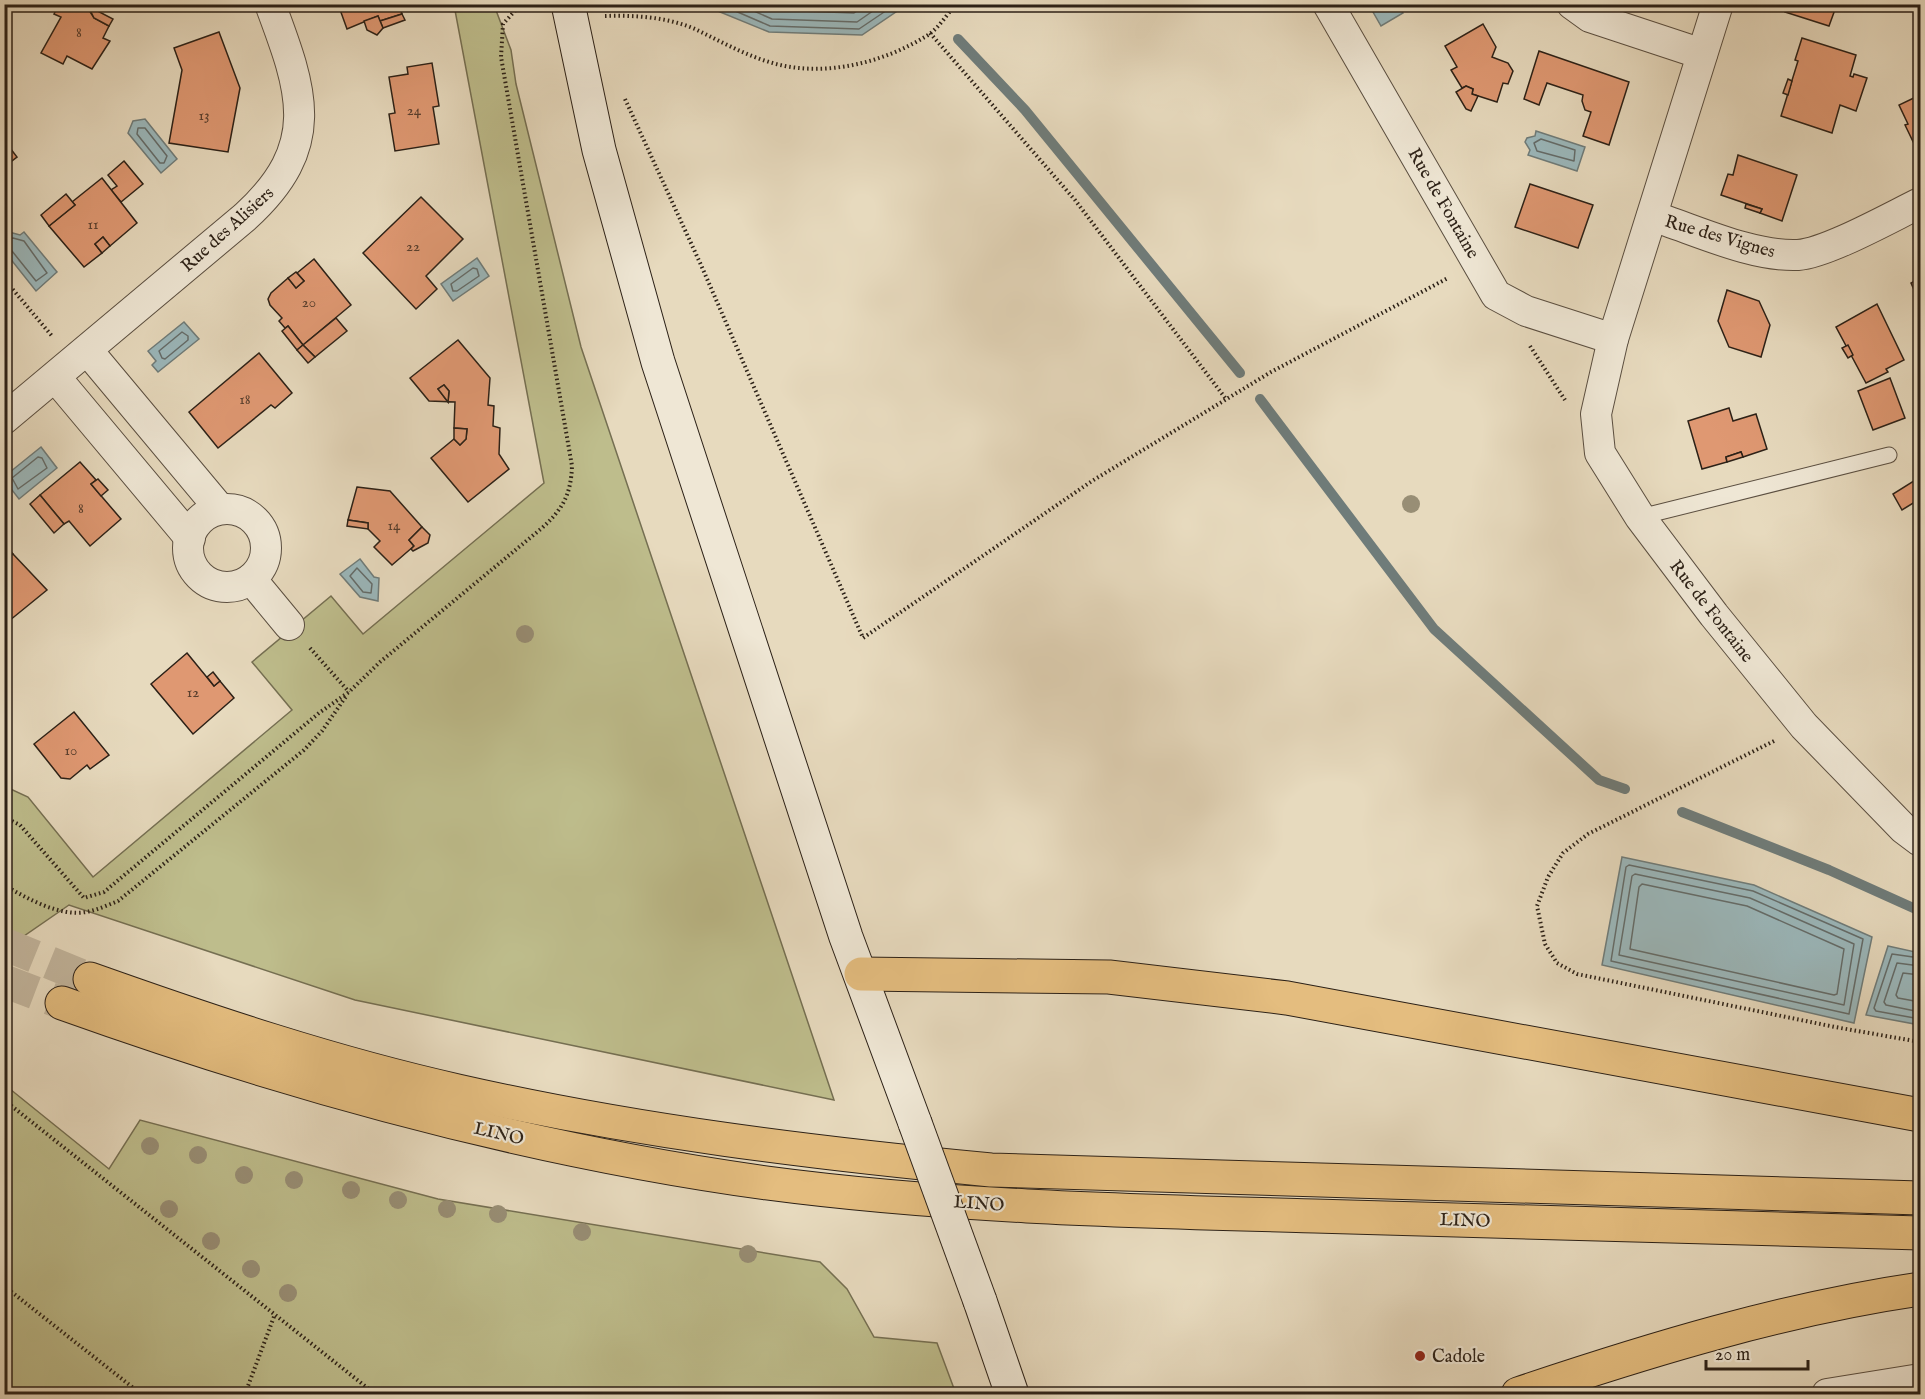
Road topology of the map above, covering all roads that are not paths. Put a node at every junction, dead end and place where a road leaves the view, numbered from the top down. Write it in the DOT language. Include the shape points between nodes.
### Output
graph roads {
  1 [pos="270,4"];
  2 [pos="1328,4"];
  3 [pos="1572,4"];
  4 [pos="1718,4"];
  5 [pos="568,5"];
  6 [pos="1702,54"];
  7 [pos="1920,203"];
  8 [pos="1652,216"];
  9 [pos="1613,339"];
  10 [pos="72,364"];
  11 [pos="4,419"];
  12 [pos="1889,455"];
  13 [pos="220,509"];
  14 [pos="1640,517"];
  15 [pos="190,538"];
  16 [pos="251,579"];
  17 [pos="289,625"];
  18 [pos="1920,841"];
  19 [pos="861,974"];
  20 [pos="90,979"];
  21 [pos="62,1004"];
  22 [pos="1920,1115"];
  23 [pos="1920,1198"];
  24 [pos="1920,1233"];
  25 [pos="1920,1289"];
  26 [pos="1920,1379"];
  27 [pos="1012,1395"];
  28 [pos="1518,1395"];
  29 [pos="1827,1395"];
  1 -- 10 [label="street, Rue des Alisiers" via="294,67 299,96 296,142 281,177 245,217"];
  2 -- 9 [label="street, Rue de Fontaine" via="1496,295 1526,311"];
  3 -- 6 [label="street" via="1590,17"];
  4 -- 6 [label="street, Rue de Fontaine"];
  5 -- 19 [label="street" via="599,150 658,362"];
  6 -- 8 [label="street, Rue de Fontaine"];
  7 -- 8 [label="street, Rue des Vignes" via="1824,248 1800,255 1769,254"];
  8 -- 9 [label="street, Rue de Fontaine"];
  9 -- 14 [label="street, Rue de Fontaine" via="1596,414 1600,453"];
  10 -- 11 [label="street, Rue des Alisiers"];
  10 -- 13 [label="street"];
  10 -- 15 [label="street"];
  12 -- 14 [label="lane"];
  13 -- 15 [label="street" via="198,522"];
  13 -- 16 [label="street" via="246,514 263,532 265,558"];
  14 -- 18 [label="street, Rue de Fontaine" via="1804,726"];
  15 -- 16 [label="street" via="189,558 203,578 227,587"];
  16 -- 17 [label="street"];
  19 -- 22 [label="highway" via="1109,976 1186,984 1287,998"];
  19 -- 27 [label="street, bridge"];
  20 -- 23 [label="highway, LINO" via="256,1037 456,1091 657,1130 874,1159 1003,1171"];
  21 -- 24 [label="highway, LINO" via="255,1069 453,1123 549,1145 766,1183 920,1198 1115,1210"];
  25 -- 28 [label="highway" via="1693,1338"];
  26 -- 29 [label="street"];
}
